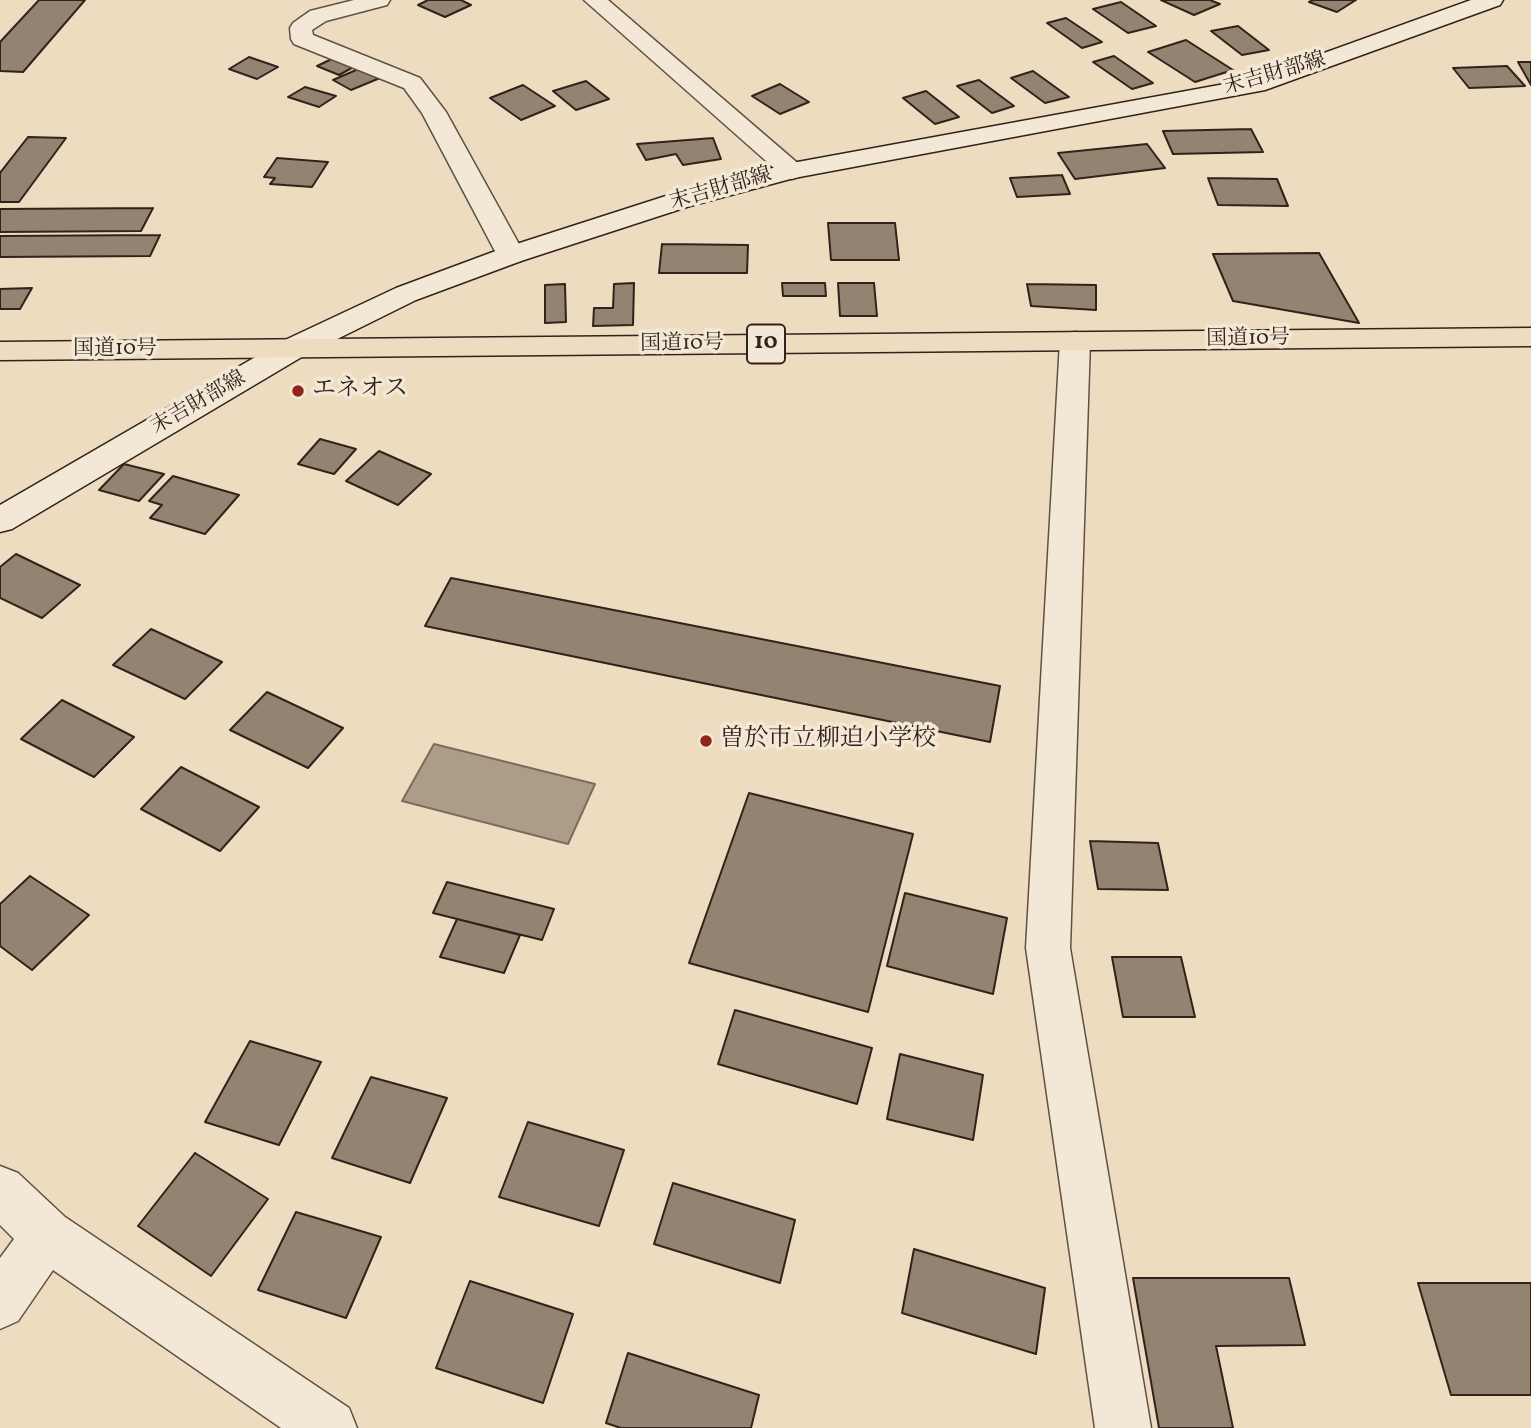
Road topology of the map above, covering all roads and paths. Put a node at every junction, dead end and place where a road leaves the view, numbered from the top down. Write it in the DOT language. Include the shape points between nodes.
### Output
graph roads {
  1 [pos="379,0"];
  2 [pos="595,0"];
  3 [pos="1492,0"];
  4 [pos="792,171"];
  5 [pos="511,255"];
  6 [pos="1531,337"];
  7 [pos="1075,341"];
  8 [pos="294,348"];
  9 [pos="0,351"];
  10 [pos="0,520"];
  11 [pos="0,1191"];
  12 [pos="47,1235"];
  13 [pos="0,1303"];
  14 [pos="329,1428"];
  15 [pos="1123,1428"];
  1 -- 5 [label="street" via="318,16 301,28 302,39 412,83 434,111"];
  2 -- 4 [label="street"];
  3 -- 4 [label="street, 末吉財部線" via="1257,85"];
  4 -- 5 [label="street, 末吉財部線"];
  5 -- 8 [label="street, 末吉財部線" via="406,294"];
  6 -- 7 [label="highway, 国道10号 / 10"];
  7 -- 8 [label="highway, 国道10号 / 10"];
  7 -- 15 [label="street" via="1048,948"];
  8 -- 9 [label="highway, 国道10号 / 10"];
  8 -- 10 [label="street, 末吉財部線"];
  11 -- 12 [label="street"];
  12 -- 13 [label="street"];
  12 -- 14 [label="street"];
}
